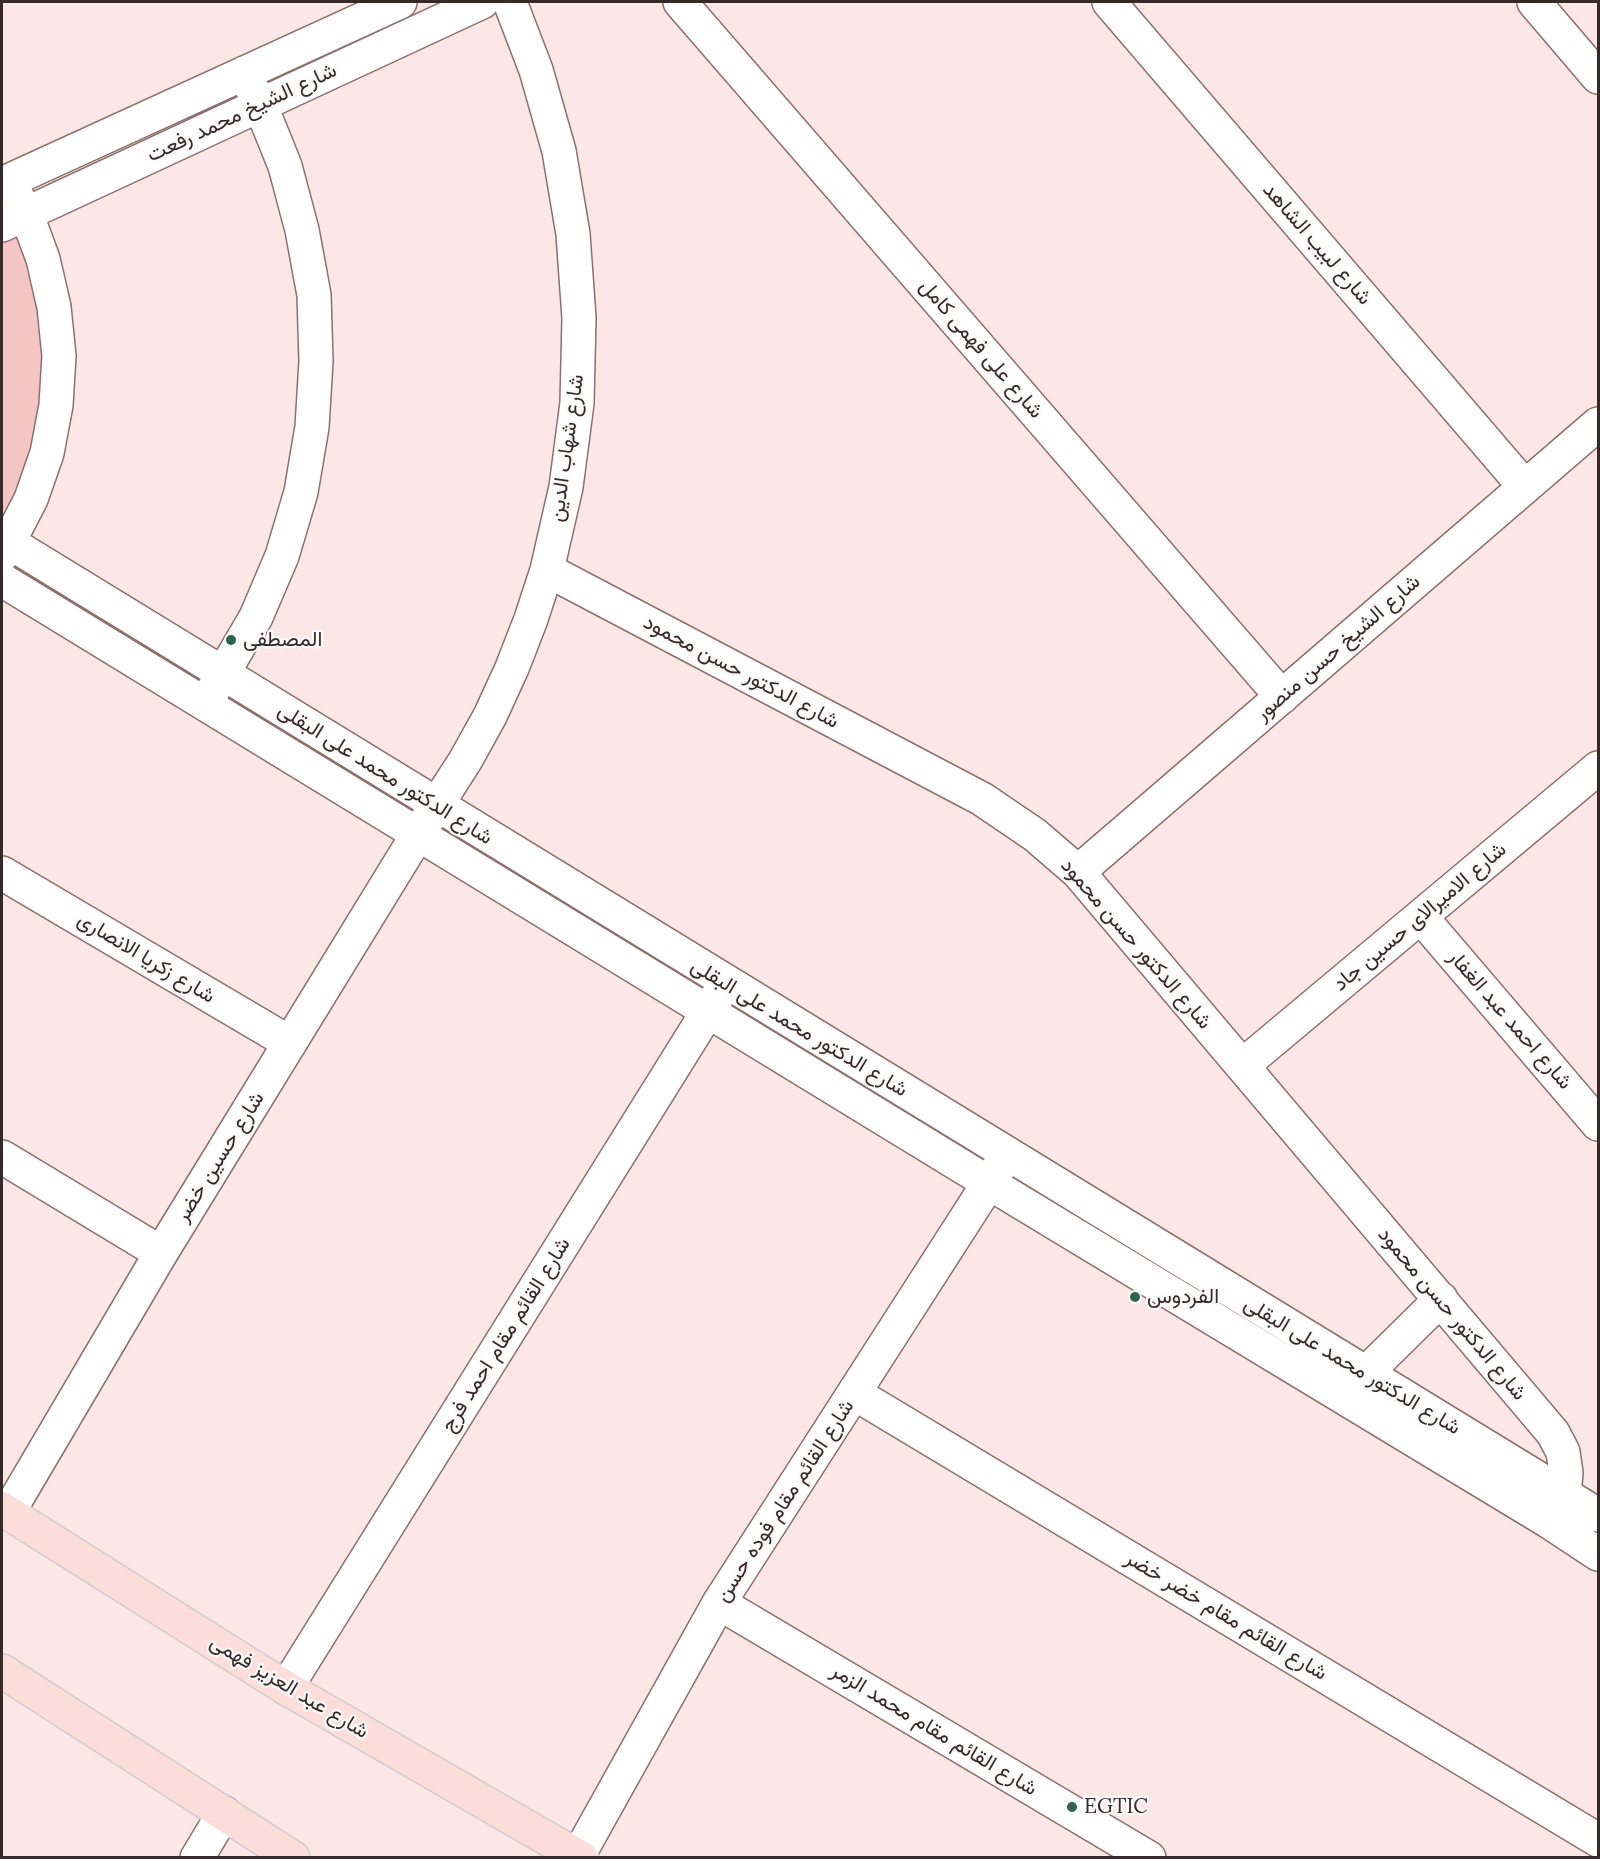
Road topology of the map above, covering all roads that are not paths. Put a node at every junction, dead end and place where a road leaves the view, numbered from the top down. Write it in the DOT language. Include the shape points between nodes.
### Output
graph roads {
  1 [pos="400,2"];
  2 [pos="482,2"];
  3 [pos="510,2"];
  4 [pos="680,2"];
  5 [pos="1109,2"];
  6 [pos="1534,2"];
  7 [pos="244,73"];
  8 [pos="1599,77"];
  9 [pos="260,105"];
  10 [pos="5,182"];
  11 [pos="14,219"];
  12 [pos="1599,424"];
  13 [pos="1525,487"];
  14 [pos="4,546"];
  15 [pos="546,570"];
  16 [pos="2,579"];
  17 [pos="224,675"];
  18 [pos="1282,697"];
  19 [pos="204,703"];
  20 [pos="1596,776"];
  21 [pos="438,806"];
  22 [pos="418,834"];
  23 [pos="2,873"];
  24 [pos="1078,873"];
  25 [pos="1421,917"];
  26 [pos="725,982"];
  27 [pos="708,1011"];
  28 [pos="290,1043"];
  29 [pos="1242,1066"];
  30 [pos="1599,1124"];
  31 [pos="1007,1155"];
  32 [pos="2,1157"];
  33 [pos="989,1184"];
  34 [pos="161,1253"];
  35 [pos="1441,1299"];
  36 [pos="1365,1374"];
  37 [pos="854,1393"];
  38 [pos="1564,1494"];
  39 [pos="5,1511"];
  40 [pos="1599,1515"];
  41 [pos="1599,1554"];
  42 [pos="719,1603"];
  43 [pos="2,1671"];
  44 [pos="286,1688"];
  45 [pos="224,1814"];
  46 [pos="1599,1840"];
  47 [pos="197,1857"];
  48 [pos="293,1857"];
  49 [pos="579,1857"];
  50 [pos="1149,1857"];
  1 -- 7 [label="street, شارع الشيخ محمد رفعت"];
  2 -- 9 [label="street, شارع الشيخ محمد رفعت"];
  3 -- 15 [label="street, شارع شهاب الدين" via="536,69 559,151 573,234 579,318 577,403 566,487"];
  4 -- 18 [label="street, شارع على فهمى كامل"];
  5 -- 13 [label="street, شارع لبيب الشاهد"];
  6 -- 8 [label="street"];
  7 -- 9 [label="street"];
  7 -- 10 [label="street, شارع الشيخ محمد رفعت"];
  9 -- 11 [label="street, شارع الشيخ محمد رفعت"];
  9 -- 17 [label="street" via="285,166 300,219 314,295 312,427 301,492 282,556 256,617"];
  10 -- 11 [label="street"];
  11 -- 14 [label="street" via="44,259 54,307 58,366 47,453 31,499"];
  12 -- 13 [label="street, شارع الشيخ حسن منصور"];
  13 -- 18 [label="street, شارع الشيخ حسن منصور"];
  14 -- 17 [label="street, شارع الدكتور محمد على البقلى"];
  15 -- 21 [label="street, شارع شهاب الدين" via="503,687"];
  15 -- 24 [label="street, شارع الدكتور حسن محمود" via="982,799 1035,835"];
  16 -- 19 [label="street, شارع الدكتور محمد على البقلى"];
  17 -- 19 [label="street"];
  17 -- 21 [label="street, شارع الدكتور محمد على البقلى"];
  18 -- 24 [label="street, شارع الشيخ حسن منصور"];
  19 -- 22 [label="street, شارع الدكتور محمد على البقلى"];
  20 -- 25 [label="street, شارع الاميرالاى حسين جاد"];
  21 -- 22 [label="street, شارع حسين خضر"];
  21 -- 26 [label="street, شارع الدكتور محمد على البقلى"];
  22 -- 27 [label="street, شارع الدكتور محمد على البقلى"];
  22 -- 28 [label="street, شارع حسين خضر"];
  23 -- 28 [label="street, شارع زكريا الانصارى"];
  24 -- 29 [label="street, شارع الدكتور حسن محمود"];
  25 -- 29 [label="street, شارع الاميرالاى حسين جاد"];
  25 -- 30 [label="street, شارع احمد عبد الغفار"];
  26 -- 27 [label="street, شارع القائم مقام احمد فرج"];
  26 -- 31 [label="street, شارع الدكتور محمد على البقلى"];
  27 -- 33 [label="street, شارع الدكتور محمد على البقلى"];
  27 -- 44 [label="street, شارع القائم مقام احمد فرج"];
  28 -- 34 [label="street, شارع حسين خضر"];
  29 -- 35 [label="street, شارع الدكتور حسن محمود"];
  31 -- 33 [label="street, شارع القائم مقام فوده حسن"];
  31 -- 36 [label="street, شارع الدكتور محمد على البقلى"];
  32 -- 34 [label="street"];
  33 -- 37 [label="street, شارع القائم مقام فوده حسن"];
  33 -- 41 [label="street, شارع الدكتور محمد على البقلى"];
  34 -- 39 [label="street, شارع حسين خضر"];
  35 -- 36 [label="street"];
  35 -- 38 [label="street, شارع الدكتور حسن محمود" via="1553,1433 1563,1452"];
  36 -- 38 [label="street, شارع الدكتور محمد على البقلى"];
  37 -- 42 [label="street, شارع القائم مقام فوده حسن"];
  37 -- 46 [label="street, شارع القائم مقام خضر خضر"];
  38 -- 40 [label="street, شارع الدكتور محمد على البقلى"];
  39 -- 44 [label="main road, شارع عبد العزيز فهمى"];
  42 -- 49 [label="street, شارع القائم مقام فوده حسن"];
  42 -- 50 [label="street, شارع القائم مقام محمد الزمر"];
  43 -- 45 [label="main road"];
  44 -- 49 [label="main road, شارع عبد العزيز فهمى"];
  45 -- 47 [label="street"];
  45 -- 48 [label="main road"];
}
